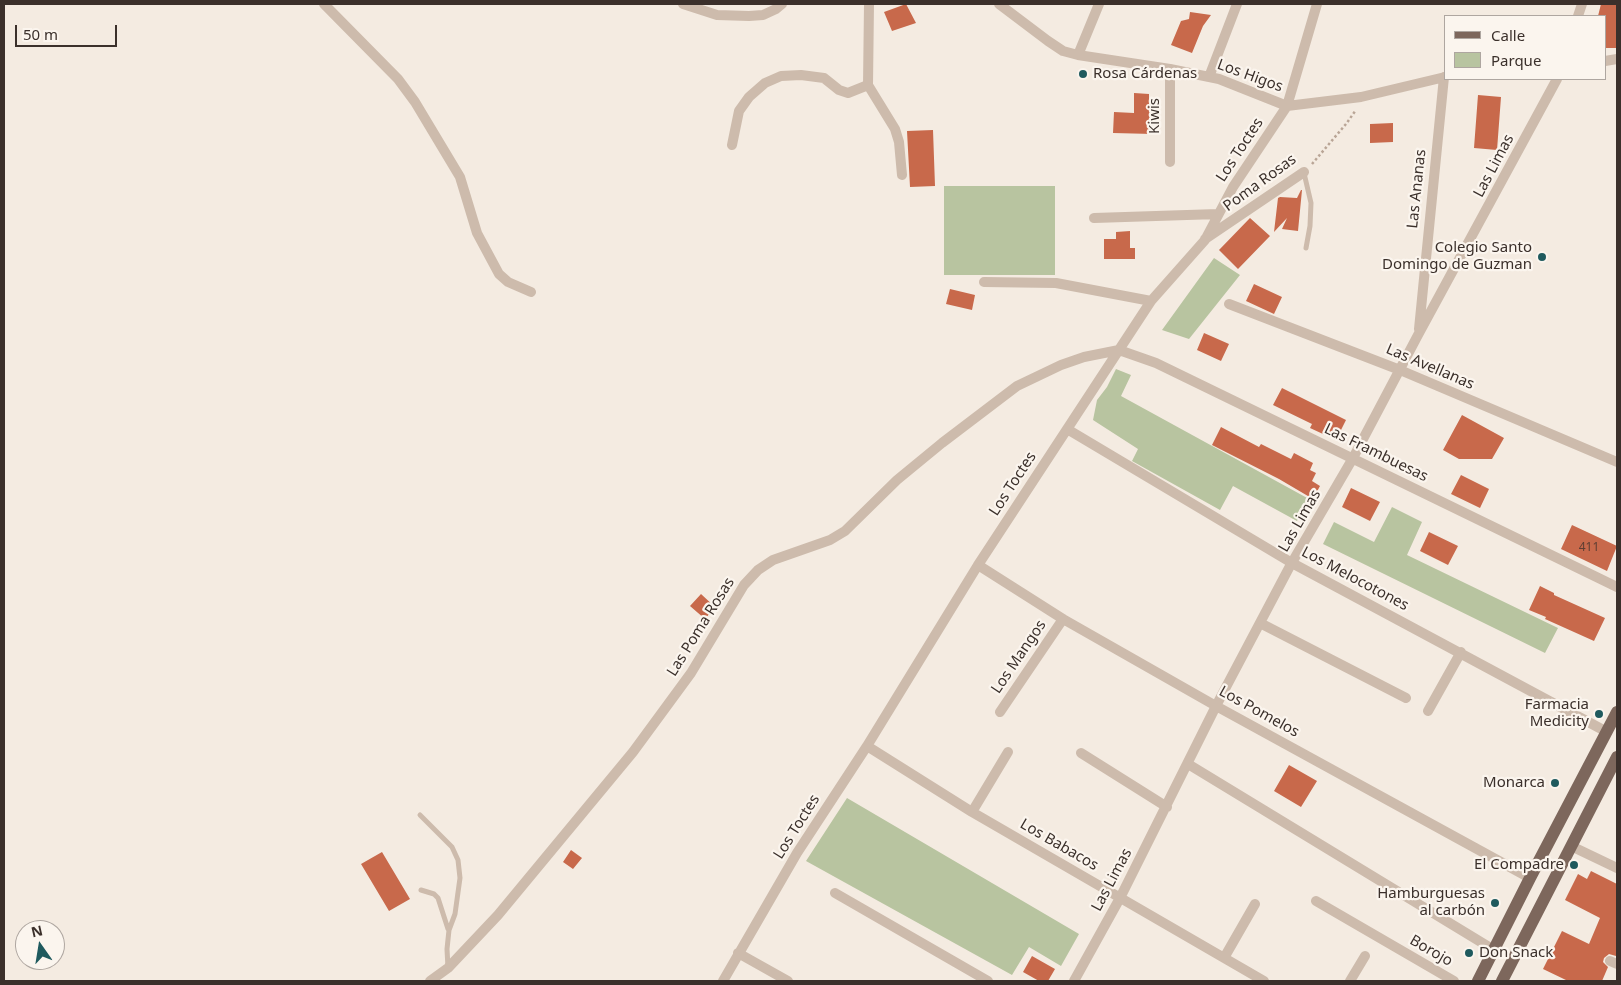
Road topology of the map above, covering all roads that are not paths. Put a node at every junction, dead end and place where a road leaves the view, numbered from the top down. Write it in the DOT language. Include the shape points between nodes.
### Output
graph roads {
  1 [pos="324,4"];
  2 [pos="683,4"];
  3 [pos="782,4"];
  4 [pos="869,4"];
  5 [pos="999,4"];
  6 [pos="1099,4"];
  7 [pos="1237,4"];
  8 [pos="1317,4"];
  9 [pos="1078,55"];
  10 [pos="1170,69"];
  11 [pos="1209,77"];
  12 [pos="1444,77"];
  13 [pos="1445,80"];
  14 [pos="1556,80"];
  15 [pos="868,85"];
  16 [pos="1287,106"];
  17 [pos="732,145"];
  18 [pos="1170,162"];
  19 [pos="1304,172"];
  20 [pos="902,175"];
  21 [pos="1218,214"];
  22 [pos="1094,218"];
  23 [pos="1204,240"];
  24 [pos="1306,248"];
  25 [pos="984,282"];
  26 [pos="531,292"];
  27 [pos="1151,301"];
  28 [pos="1229,304"];
  29 [pos="1418,335"];
  30 [pos="1120,350"];
  31 [pos="1400,370"];
  32 [pos="1067,429"];
  33 [pos="1354,458"];
  34 [pos="1617,462"];
  35 [pos="1292,563"];
  36 [pos="978,564"];
  37 [pos="1617,587"];
  38 [pos="1063,619"];
  39 [pos="1260,622"];
  40 [pos="1461,652"];
  41 [pos="1406,698"];
  42 [pos="1216,706"];
  43 [pos="1428,711"];
  44 [pos="1000,712"];
  45 [pos="1617,712"];
  46 [pos="1607,732"];
  47 [pos="867,746"];
  48 [pos="1008,752"];
  49 [pos="1080,753"];
  50 [pos="1617,757"];
  51 [pos="1188,764"];
  52 [pos="1167,807"];
  53 [pos="972,812"];
  54 [pos="420,815"];
  55 [pos="1571,846"];
  56 [pos="1617,868"];
  57 [pos="1530,878"];
  58 [pos="421,890"];
  59 [pos="835,894"];
  60 [pos="1120,898"];
  61 [pos="1316,901"];
  62 [pos="1255,904"];
  63 [pos="449,930"];
  64 [pos="1494,950"];
  65 [pos="738,953"];
  66 [pos="1365,956"];
  67 [pos="1224,958"];
  68 [pos="448,968"];
  69 [pos="430,981"];
  70 [pos="723,981"];
  71 [pos="788,981"];
  72 [pos="988,981"];
  73 [pos="1074,981"];
  74 [pos="1264,981"];
  75 [pos="1350,981"];
  76 [pos="1454,981"];
  77 [pos="1478,981"];
  78 [pos="1502,981"];
  1 -- 26 [label="street" via="398,79 460,177 477,234 499,274 508,282"];
  2 -- 3 [label="street" via="717,15 749,16 763,14"];
  4 -- 15 [label="street"];
  5 -- 9 [label="street, Los Higos" via="1048,42"];
  6 -- 9 [label="street"];
  7 -- 11 [label="street"];
  8 -- 16 [label="street, Los Toctes"];
  9 -- 10 [label="street, Los Higos"];
  10 -- 11 [label="street, Los Higos"];
  10 -- 18 [label="street, Kiwis"];
  11 -- 16 [label="street, Los Higos"];
  12 -- 16 [label="street, Los Higos" via="1361,97"];
  13 -- 29 [label="street, Las Ananas"];
  14 -- 29 [label="street, Las Limas"];
  15 -- 17 [label="street" via="848,94 824,78 781,76 765,83 749,96 739,111"];
  15 -- 20 [label="street" via="895,129"];
  16 -- 21 [label="street, Los Toctes"];
  19 -- 23 [label="street, Poma Rosas"];
  19 -- 24 [label="lane" via="1311,204"];
  21 -- 22 [label="street"];
  21 -- 23 [label="street, Los Toctes"];
  23 -- 27 [label="street, Los Toctes"];
  25 -- 27 [label="street" via="1056,283"];
  27 -- 30 [label="street, Los Toctes"];
  28 -- 31 [label="street, Las Avellanas"];
  29 -- 31 [label="street, Las Limas"];
  30 -- 32 [label="street, Los Toctes"];
  30 -- 33 [label="street, Las Frambuesas" via="1156,363"];
  30 -- 68 [label="street, Las Poma Rosas" via="1084,357 1016,386 898,480 845,531 830,540 773,560 758,570 744,585 691,673 633,752 498,915"];
  31 -- 33 [label="street, Las Limas"];
  31 -- 34 [label="street, Las Avellanas"];
  32 -- 35 [label="street, Los Melocotones"];
  32 -- 36 [label="street, Los Toctes"];
  33 -- 35 [label="street, Las Limas"];
  33 -- 37 [label="street, Las Frambuesas"];
  35 -- 39 [label="street, Las Limas"];
  35 -- 40 [label="street, Los Melocotones"];
  36 -- 38 [label="street, Los Pomelos"];
  36 -- 47 [label="street, Los Toctes"];
  38 -- 42 [label="street, Los Pomelos"];
  38 -- 44 [label="street, Los Mangos"];
  39 -- 41 [label="street"];
  39 -- 42 [label="street, Las Limas"];
  40 -- 43 [label="street"];
  40 -- 46 [label="street, Los Melocotones"];
  42 -- 51 [label="street, Las Limas"];
  42 -- 57 [label="street, Los Pomelos"];
  45 -- 46 [label="main road"];
  46 -- 57 [label="main road"];
  47 -- 53 [label="street, Los Babacos"];
  47 -- 65 [label="street, Los Toctes" via="797,853"];
  48 -- 53 [label="street"];
  49 -- 52 [label="street"];
  50 -- 55 [label="main road"];
  51 -- 52 [label="street, Las Limas"];
  51 -- 64 [label="street"];
  52 -- 60 [label="street, Las Limas"];
  53 -- 60 [label="street, Los Babacos"];
  54 -- 63 [label="lane" via="452,846 458,860 460,878 455,914"];
  55 -- 56 [label="street"];
  55 -- 78 [label="main road"];
  57 -- 64 [label="main road"];
  58 -- 63 [label="lane" via="438,898"];
  59 -- 72 [label="street"];
  60 -- 67 [label="street, Los Babacos"];
  60 -- 73 [label="street, Las Limas"];
  61 -- 76 [label="street, Borojo"];
  62 -- 67 [label="street"];
  63 -- 68 [label="lane"];
  64 -- 77 [label="main road"];
  65 -- 70 [label="street, Los Toctes"];
  65 -- 71 [label="street"];
  66 -- 75 [label="street"];
  67 -- 74 [label="street, Los Babacos"];
  68 -- 69 [label="street, Las Poma Rosas"];
}
